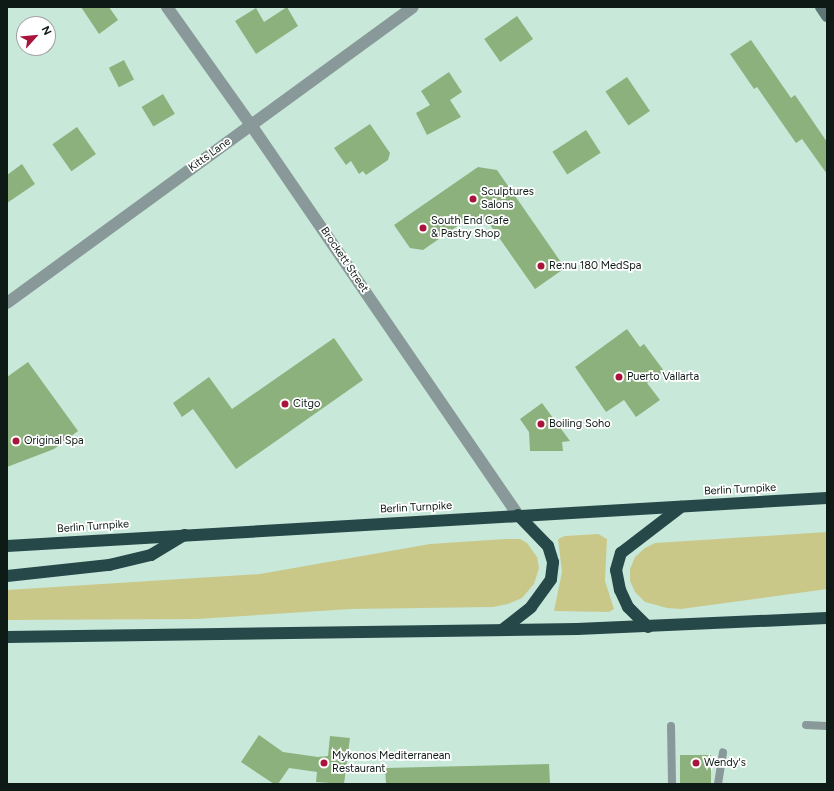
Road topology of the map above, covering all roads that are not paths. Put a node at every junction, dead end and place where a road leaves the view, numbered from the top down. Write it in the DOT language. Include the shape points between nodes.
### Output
graph roads {
  1 [pos="167,7"];
  2 [pos="412,7"];
  3 [pos="821,7"];
  4 [pos="827,16"];
  5 [pos="251,125"];
  6 [pos="7,303"];
  7 [pos="827,498"];
  8 [pos="681,507"];
  9 [pos="518,515"];
  10 [pos="185,534"];
  11 [pos="7,546"];
  12 [pos="7,576"];
  13 [pos="827,618"];
  14 [pos="648,627"];
  15 [pos="502,630"];
  16 [pos="7,637"];
  17 [pos="806,725"];
  18 [pos="671,726"];
  19 [pos="827,726"];
  20 [pos="723,752"];
  21 [pos="672,784"];
  22 [pos="718,784"];
  1 -- 5 [label="street, Brockett Street"];
  2 -- 5 [label="street, Kitts Lane"];
  3 -- 4 [label="main road"];
  5 -- 6 [label="street, Kitts Lane"];
  5 -- 9 [label="street, Brockett Street"];
  7 -- 8 [label="highway, Berlin Turnpike"];
  8 -- 9 [label="highway, Berlin Turnpike"];
  8 -- 14 [label="highway" via="621,553 616,570 620,590 628,607"];
  9 -- 10 [label="highway, Berlin Turnpike"];
  9 -- 15 [label="highway" via="548,546 553,562 551,579 531,607"];
  10 -- 11 [label="highway, Berlin Turnpike"];
  10 -- 12 [label="highway" via="151,555 109,566"];
  13 -- 14 [label="highway"];
  14 -- 15 [label="highway"];
  15 -- 16 [label="highway"];
  17 -- 19 [label="lane"];
  18 -- 21 [label="lane"];
  20 -- 22 [label="lane"];
}
